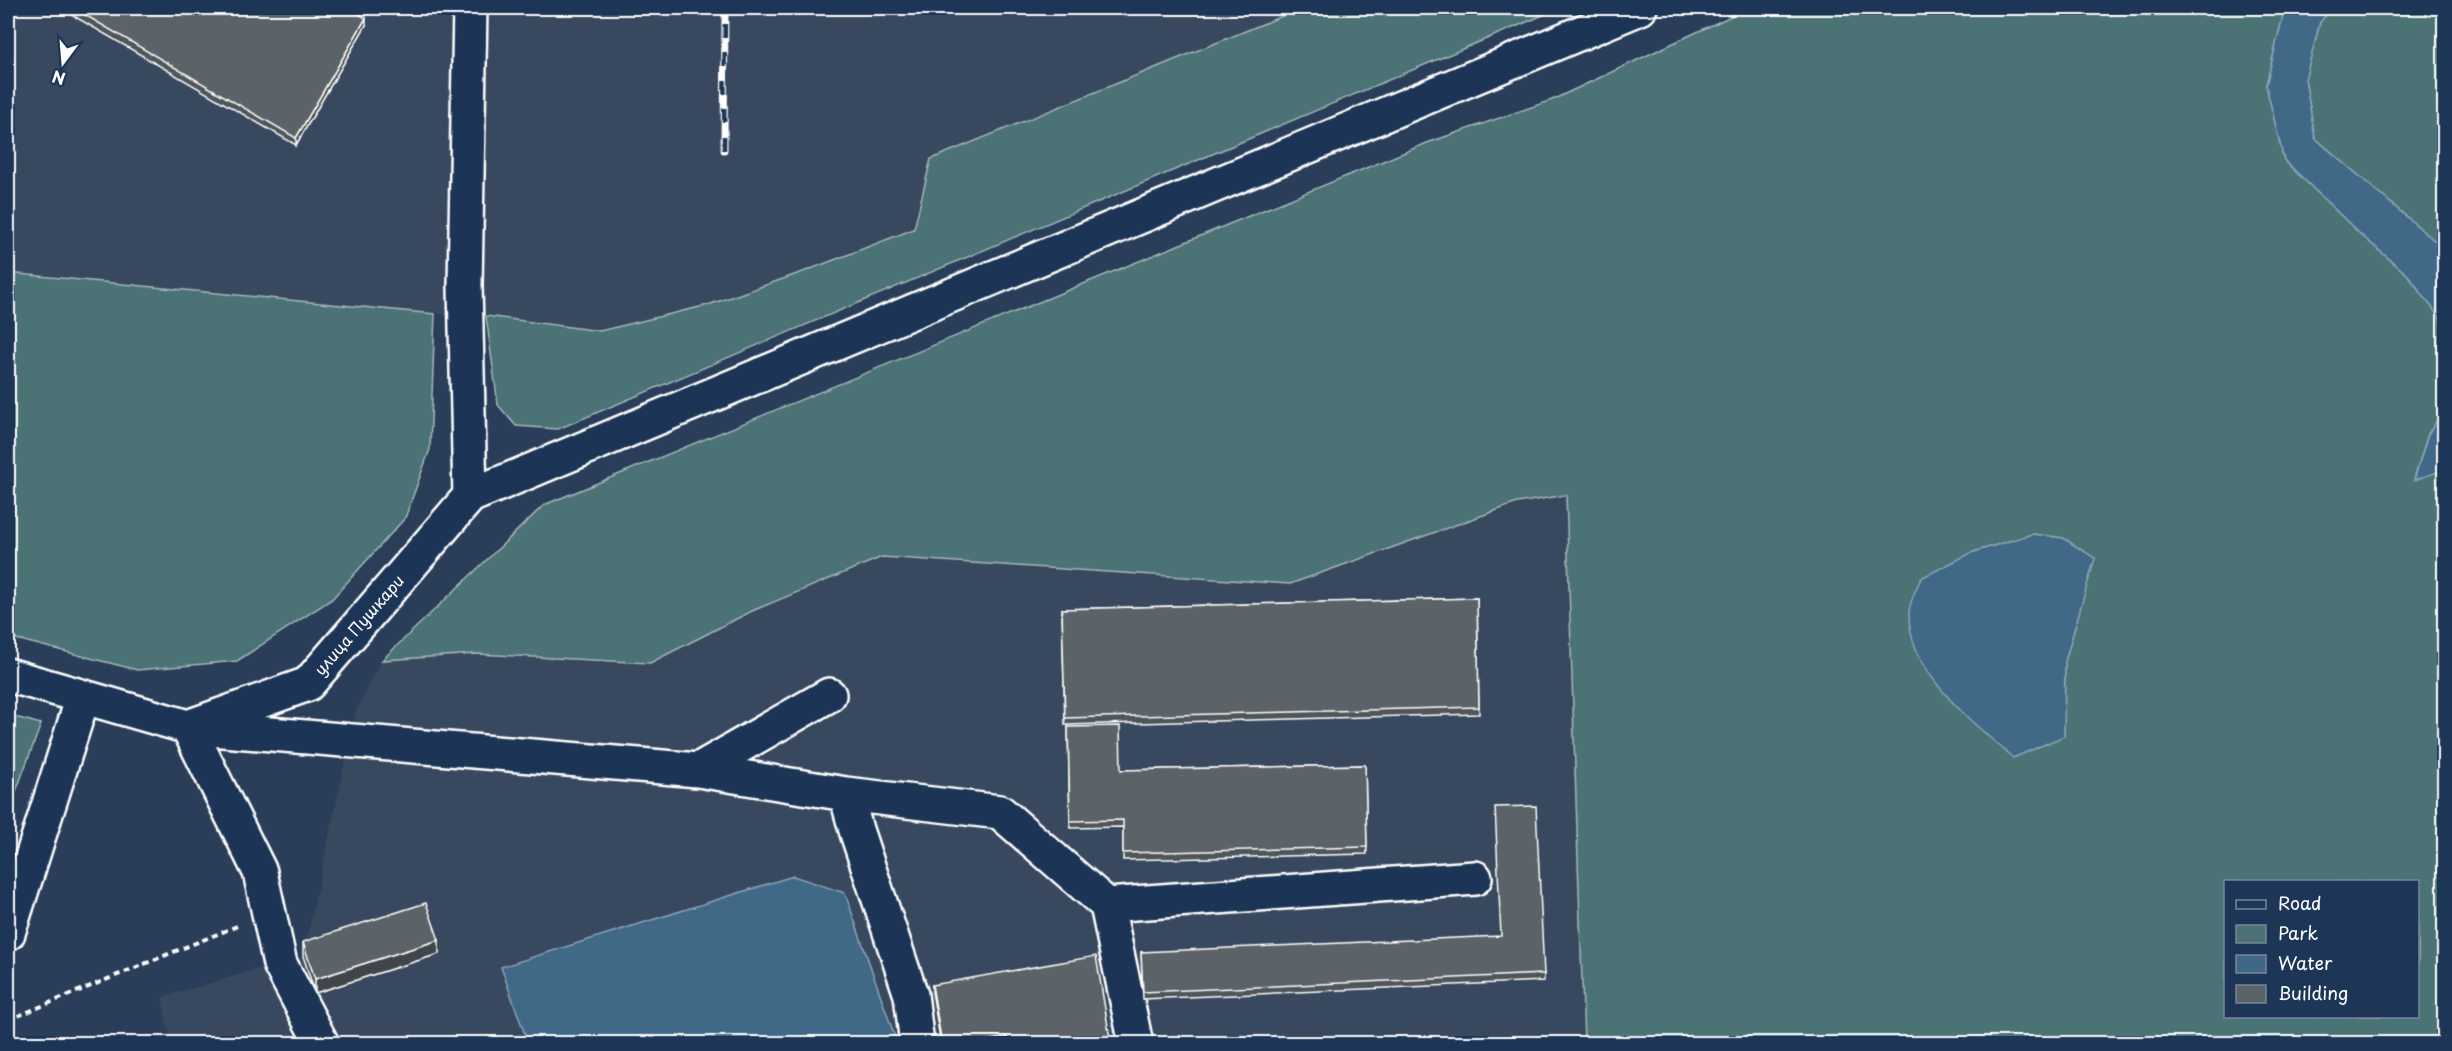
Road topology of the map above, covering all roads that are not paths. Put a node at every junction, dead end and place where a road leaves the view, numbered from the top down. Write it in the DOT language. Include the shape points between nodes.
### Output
graph roads {
  1 [pos="470,8"];
  2 [pos="1640,8"];
  3 [pos="470,496"];
  4 [pos="8,675"];
  5 [pos="829,694"];
  6 [pos="83,697"];
  7 [pos="188,727"];
  8 [pos="698,770"];
  9 [pos="846,794"];
  10 [pos="1475,879"];
  11 [pos="1107,905"];
  12 [pos="8,933"];
  13 [pos="322,1044"];
  14 [pos="918,1044"];
  15 [pos="1136,1044"];
  1 -- 3 [label="street" via="465,286"];
  2 -- 3 [label="street"];
  3 -- 7 [label="street, улица Пушкари" via="308,684"];
  4 -- 6 [label="street"];
  5 -- 8 [label="street"];
  6 -- 7 [label="street"];
  6 -- 12 [label="street"];
  7 -- 8 [label="street"];
  7 -- 13 [label="street" via="260,872 280,964"];
  8 -- 9 [label="street"];
  9 -- 11 [label="street" via="1000,812"];
  9 -- 14 [label="street" via="911,995"];
  10 -- 11 [label="street"];
  11 -- 15 [label="street"];
}
